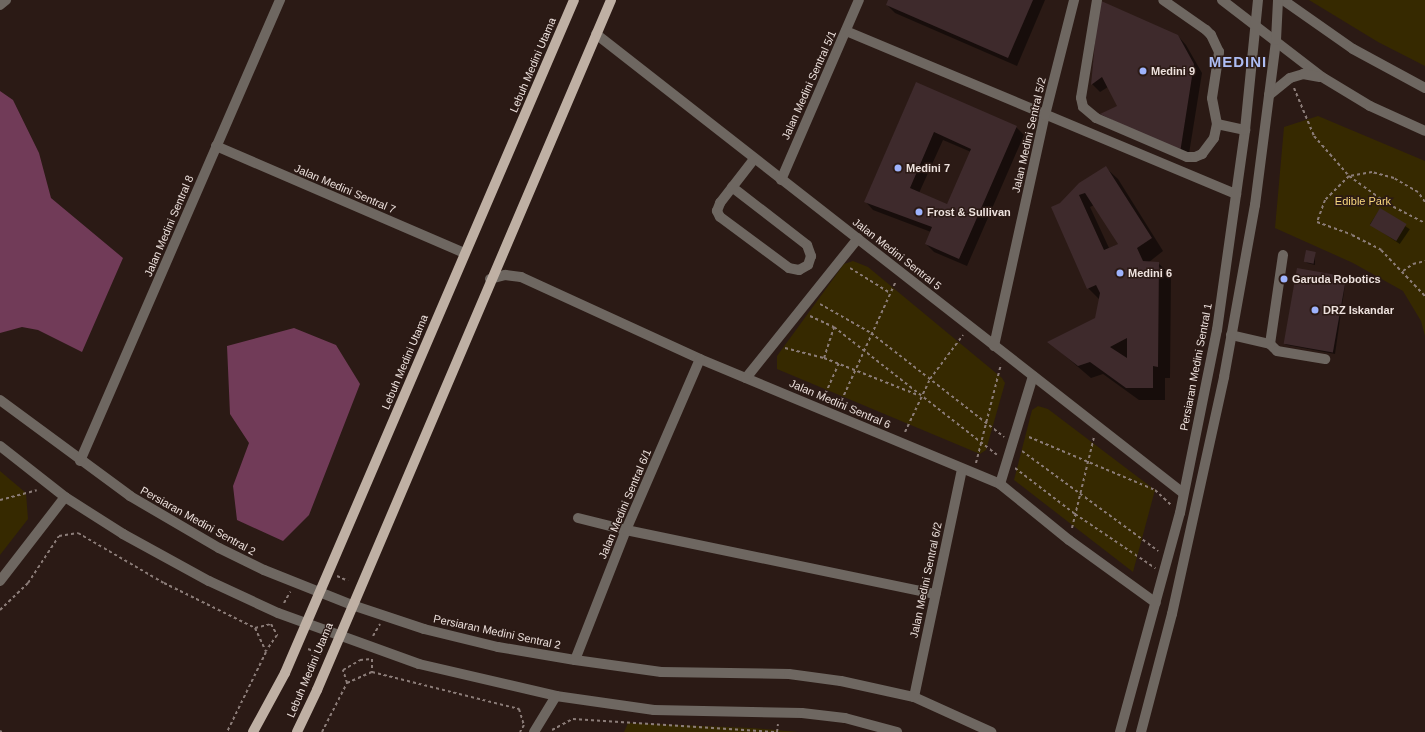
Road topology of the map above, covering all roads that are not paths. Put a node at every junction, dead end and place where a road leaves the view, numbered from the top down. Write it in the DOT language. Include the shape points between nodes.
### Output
graph roads {
  1 [pos="6,0"];
  2 [pos="280,0"];
  3 [pos="574,0"];
  4 [pos="611,0"];
  5 [pos="859,0"];
  6 [pos="1074,0"];
  7 [pos="1097,0"];
  8 [pos="1164,0"];
  9 [pos="1222,0"];
  10 [pos="1258,0"];
  11 [pos="1278,0"];
  12 [pos="1283,0"];
  13 [pos="0,5"];
  14 [pos="1257,26"];
  15 [pos="846,31"];
  16 [pos="596,34"];
  17 [pos="1276,40"];
  18 [pos="1322,77"];
  19 [pos="1425,88"];
  20 [pos="1269,95"];
  21 [pos="1045,115"];
  22 [pos="1217,124"];
  23 [pos="1245,130"];
  24 [pos="1425,131"];
  25 [pos="216,146"];
  26 [pos="754,159"];
  27 [pos="781,180"];
  28 [pos="732,187"];
  29 [pos="1236,194"];
  30 [pos="858,238"];
  31 [pos="464,253"];
  32 [pos="1283,255"];
  33 [pos="490,279"];
  34 [pos="1231,335"];
  35 [pos="1270,344"];
  36 [pos="994,346"];
  37 [pos="700,359"];
  38 [pos="1325,359"];
  39 [pos="1032,376"];
  40 [pos="746,378"];
  41 [pos="0,400"];
  42 [pos="0,446"];
  43 [pos="80,461"];
  44 [pos="962,469"];
  45 [pos="1000,484"];
  46 [pos="1183,492"];
  47 [pos="65,497"];
  48 [pos="578,518"];
  49 [pos="626,530"];
  50 [pos="0,581"];
  51 [pos="319,592"];
  52 [pos="935,594"];
  53 [pos="1156,603"];
  54 [pos="352,604"];
  55 [pos="306,623"];
  56 [pos="338,636"];
  57 [pos="575,660"];
  58 [pos="556,696"];
  59 [pos="914,697"];
  60 [pos="253,732"];
  61 [pos="296,732"];
  62 [pos="534,732"];
  63 [pos="897,732"];
  64 [pos="991,732"];
  65 [pos="1120,732"];
  66 [pos="1141,732"];
  1 -- 13 [label="street"];
  2 -- 25 [label="street, Jalan Medini Sentral 8"];
  3 -- 31 [label="main road, Lebuh Medini Utama"];
  4 -- 16 [label="main road, Lebuh Medini Utama"];
  5 -- 15 [label="street, Jalan Medini Sentral 5/1"];
  6 -- 21 [label="street, Jalan Medini Sentral 5/2"];
  7 -- 22 [label="street" via="1081,98 1083,107 1090,115 1187,157 1202,154 1209,147"];
  8 -- 22 [label="street" via="1206,30 1219,52 1212,98"];
  9 -- 14 [label="street"];
  10 -- 14 [label="street, Persiaran Medini Sentral 1"];
  11 -- 17 [label="street"];
  12 -- 19 [label="street" via="1353,49"];
  14 -- 17 [label="street"];
  14 -- 23 [label="street, Persiaran Medini Sentral 1"];
  15 -- 21 [label="street"];
  15 -- 27 [label="street, Jalan Medini Sentral 5/1"];
  16 -- 26 [label="street, Jalan Medini Sentral 5"];
  16 -- 33 [label="main road, Lebuh Medini Utama"];
  17 -- 18 [label="street"];
  17 -- 20 [label="street"];
  18 -- 20 [label="street" via="1303,74 1290,78"];
  18 -- 24 [label="street" via="1370,106"];
  20 -- 34 [label="street" via="1255,205"];
  21 -- 29 [label="street"];
  21 -- 36 [label="street, Jalan Medini Sentral 5/2"];
  22 -- 23 [label="street"];
  23 -- 29 [label="street, Persiaran Medini Sentral 1"];
  25 -- 31 [label="street, Jalan Medini Sentral 7"];
  25 -- 43 [label="street, Jalan Medini Sentral 8"];
  26 -- 27 [label="street, Jalan Medini Sentral 5"];
  26 -- 28 [label="street"];
  27 -- 30 [label="street, Jalan Medini Sentral 5"];
  28 -- 28 [label="street" via="720,203 717,211 720,218 789,268 799,270 808,266 811,256 807,245"];
  29 -- 46 [label="street, Persiaran Medini Sentral 1" via="1217,330"];
  30 -- 36 [label="street, Jalan Medini Sentral 5"];
  30 -- 40 [label="street"];
  31 -- 51 [label="main road, Lebuh Medini Utama"];
  32 -- 35 [label="street"];
  33 -- 37 [label="street, Jalan Medini Sentral 6" via="505,276 521,277"];
  33 -- 54 [label="main road, Lebuh Medini Utama"];
  34 -- 35 [label="street"];
  34 -- 66 [label="street" via="1174,606"];
  35 -- 38 [label="street" via="1277,351"];
  36 -- 39 [label="street, Jalan Medini Sentral 5"];
  37 -- 40 [label="street, Jalan Medini Sentral 6"];
  37 -- 49 [label="street, Jalan Medini Sentral 6/1"];
  39 -- 45 [label="street" via="1005,460"];
  39 -- 46 [label="street, Jalan Medini Sentral 5"];
  40 -- 44 [label="street, Jalan Medini Sentral 6"];
  41 -- 43 [label="street, Persiaran Medini Sentral 2"];
  42 -- 47 [label="street"];
  43 -- 51 [label="street, Persiaran Medini Sentral 2" via="130,496 219,548 294,584"];
  44 -- 45 [label="street, Jalan Medini Sentral 6"];
  44 -- 52 [label="street, Jalan Medini Sentral 6/2"];
  45 -- 53 [label="street, Jalan Medini Sentral 6" via="1069,540"];
  46 -- 53 [label="street, Persiaran Medini Sentral 1" via="1180,513"];
  47 -- 50 [label="street"];
  47 -- 55 [label="street" via="123,534 209,581 278,614"];
  48 -- 49 [label="street"];
  49 -- 52 [label="street"];
  49 -- 57 [label="street, Jalan Medini Sentral 6/1"];
  51 -- 54 [label="street, Persiaran Medini Sentral 2"];
  51 -- 55 [label="main road, Lebuh Medini Utama"];
  52 -- 59 [label="street, Jalan Medini Sentral 6/2"];
  53 -- 65 [label="street, Persiaran Medini Sentral 1"];
  54 -- 56 [label="main road, Lebuh Medini Utama"];
  54 -- 57 [label="street, Persiaran Medini Sentral 2" via="432,630 498,647"];
  55 -- 56 [label="street"];
  55 -- 60 [label="main road, Lebuh Medini Utama" via="285,673"];
  56 -- 58 [label="street" via="419,664"];
  56 -- 61 [label="main road, Lebuh Medini Utama" via="317,690"];
  57 -- 59 [label="street, Persiaran Medini Sentral 2" via="661,672 789,674 841,681"];
  58 -- 62 [label="street"];
  58 -- 63 [label="street" via="654,710 780,710 845,718"];
  59 -- 64 [label="street, Persiaran Medini Sentral 2"];
}
